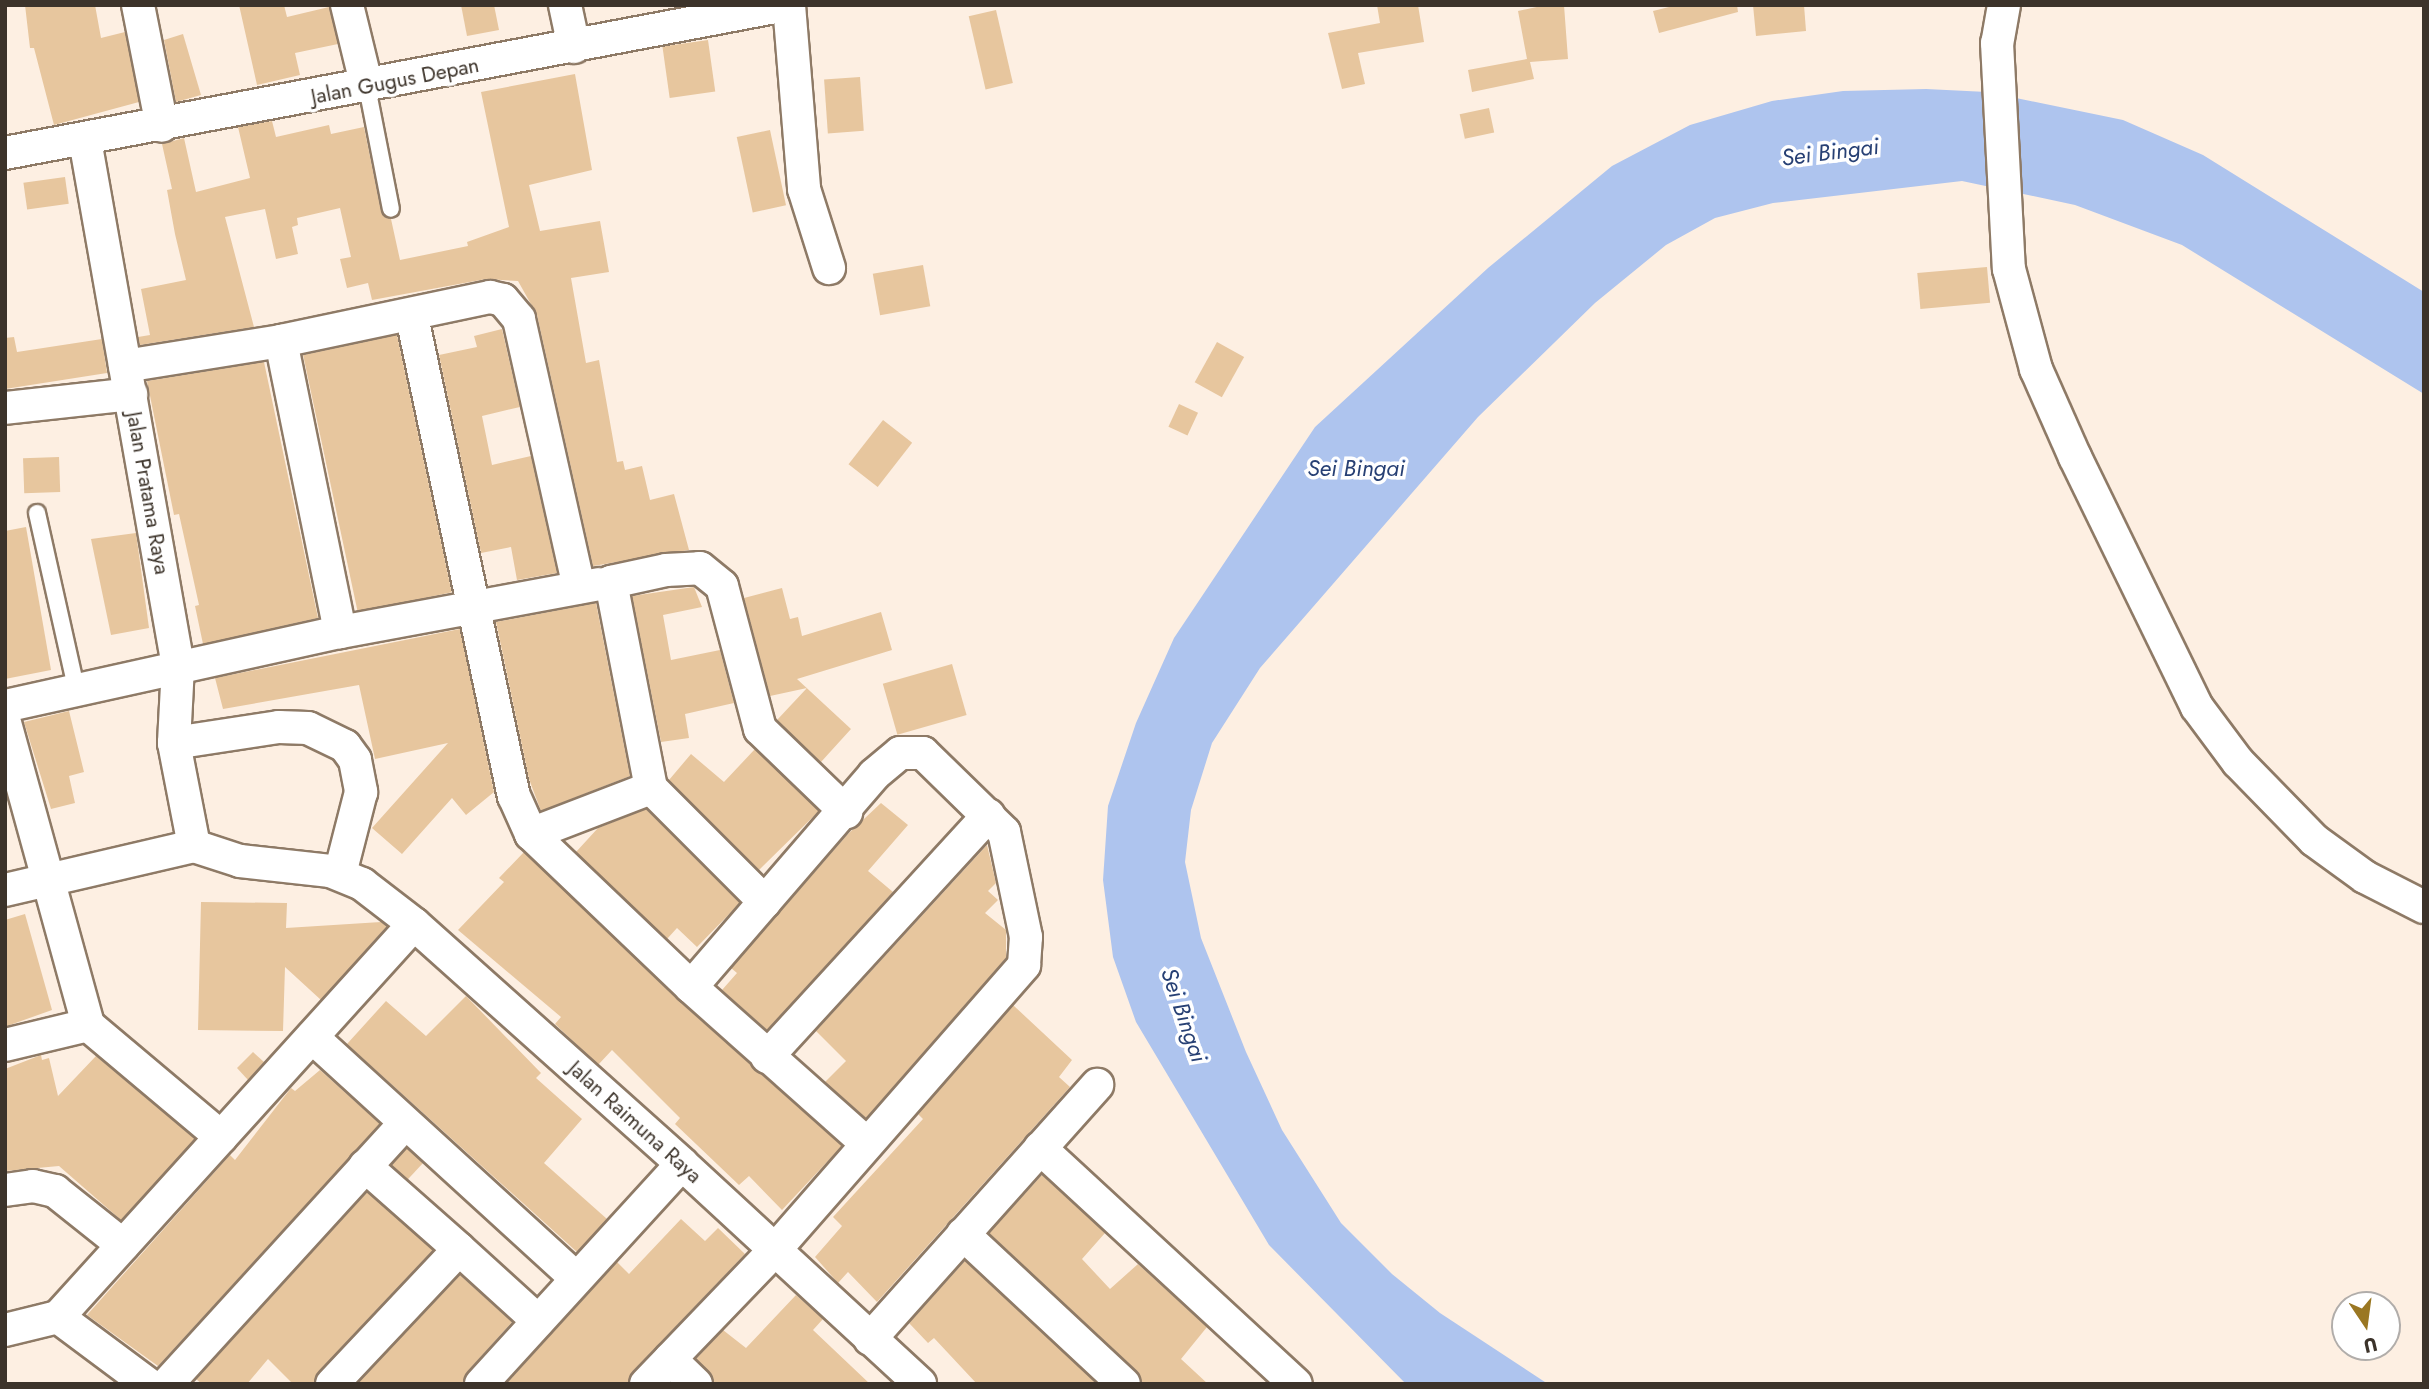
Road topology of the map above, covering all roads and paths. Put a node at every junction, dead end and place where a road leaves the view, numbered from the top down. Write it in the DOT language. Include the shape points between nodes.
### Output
graph roads {
  1 [pos="138,5"];
  2 [pos="347,5"];
  3 [pos="565,5"];
  4 [pos="787,5"];
  5 [pos="2004,5"];
  6 [pos="710,13"];
  7 [pos="574,47"];
  8 [pos="367,87"];
  9 [pos="162,126"];
  10 [pos="85,140"];
  11 [pos="5,153"];
  12 [pos="391,209"];
  13 [pos="829,268"];
  14 [pos="412,317"];
  15 [pos="281,341"];
  16 [pos="128,380"];
  17 [pos="5,408"];
  18 [pos="37,513"];
  19 [pos="611,582"];
  20 [pos="579,587"];
  21 [pos="474,607"];
  22 [pos="340,632"];
  23 [pos="178,666"];
  24 [pos="76,687"];
  25 [pos="5,706"];
  26 [pos="5,723"];
  27 [pos="174,743"];
  28 [pos="651,789"];
  29 [pos="846,812"];
  30 [pos="989,814"];
  31 [pos="531,834"];
  32 [pos="194,846"];
  33 [pos="340,874"];
  34 [pos="48,879"];
  35 [pos="5,890"];
  36 [pos="765,902"];
  37 [pos="2424,908"];
  38 [pos="414,924"];
  39 [pos="691,987"];
  40 [pos="88,1025"];
  41 [pos="312,1037"];
  42 [pos="5,1045"];
  43 [pos="767,1057"];
  44 [pos="1097,1085"];
  45 [pos="405,1123"];
  46 [pos="221,1137"];
  47 [pos="866,1143"];
  48 [pos="1040,1148"];
  49 [pos="682,1164"];
  50 [pos="365,1166"];
  51 [pos="5,1190"];
  52 [pos="963,1234"];
  53 [pos="123,1245"];
  54 [pos="459,1249"];
  55 [pos="774,1251"];
  56 [pos="576,1278"];
  57 [pos="58,1317"];
  58 [pos="538,1321"];
  59 [pos="5,1330"];
  60 [pos="870,1339"];
  61 [pos="670,1359"];
  62 [pos="148,1384"];
  63 [pos="167,1384"];
  64 [pos="332,1384"];
  65 [pos="481,1384"];
  66 [pos="646,1384"];
  67 [pos="696,1384"];
  68 [pos="920,1384"];
  69 [pos="1124,1384"];
  70 [pos="1296,1384"];
  1 -- 9 [label="street"];
  2 -- 8 [label="street"];
  3 -- 7 [label="street"];
  4 -- 6 [label="street, Jalan Gugus Depan"];
  4 -- 13 [label="street" via="804,189"];
  5 -- 37 [label="street" via="1997,43 2009,269 2036,369 2137,590 2197,707 2238,762 2314,840 2365,877"];
  6 -- 7 [label="street, Jalan Gugus Depan"];
  7 -- 8 [label="street, Jalan Gugus Depan"];
  8 -- 9 [label="street, Jalan Gugus Depan"];
  8 -- 12 [label="lane"];
  9 -- 10 [label="street, Jalan Gugus Depan"];
  10 -- 11 [label="street, Jalan Gugus Depan"];
  10 -- 16 [label="street, Jalan Pratama Raya"];
  14 -- 15 [label="street"];
  14 -- 20 [label="street" via="490,297 513,307"];
  14 -- 21 [label="street"];
  15 -- 16 [label="street"];
  15 -- 22 [label="street"];
  16 -- 17 [label="street"];
  16 -- 23 [label="street, Jalan Pratama Raya"];
  18 -- 24 [label="lane"];
  19 -- 20 [label="street"];
  19 -- 28 [label="street"];
  19 -- 29 [label="street" via="666,570 700,568 712,574 727,597 760,729"];
  20 -- 21 [label="street"];
  21 -- 22 [label="street"];
  21 -- 31 [label="street" via="514,796"];
  22 -- 23 [label="street"];
  23 -- 24 [label="street"];
  23 -- 27 [label="street, Jalan Pratama Raya"];
  24 -- 25 [label="street"];
  26 -- 34 [label="street"];
  27 -- 32 [label="street, Jalan Pratama Raya"];
  27 -- 33 [label="street" via="279,727 308,728 345,747 355,760 361,792"];
  28 -- 31 [label="street"];
  28 -- 36 [label="street"];
  29 -- 30 [label="street" via="889,760 912,751 923,753"];
  29 -- 36 [label="street"];
  30 -- 43 [label="street"];
  30 -- 47 [label="street" via="1008,841 1028,950 1024,965"];
  31 -- 39 [label="street"];
  32 -- 33 [label="street" via="240,861"];
  32 -- 34 [label="street"];
  33 -- 38 [label="street, Jalan Raimuna Raya" via="362,884"];
  34 -- 35 [label="street"];
  34 -- 40 [label="street"];
  36 -- 39 [label="street"];
  38 -- 41 [label="street"];
  38 -- 49 [label="street, Jalan Raimuna Raya"];
  39 -- 43 [label="street"];
  40 -- 42 [label="street"];
  40 -- 46 [label="street"];
  41 -- 45 [label="street"];
  41 -- 46 [label="street"];
  43 -- 47 [label="street"];
  44 -- 48 [label="street"];
  45 -- 50 [label="street"];
  45 -- 56 [label="street"];
  46 -- 53 [label="street"];
  47 -- 55 [label="street"];
  48 -- 52 [label="street"];
  48 -- 70 [label="street"];
  49 -- 55 [label="street, Jalan Raimuna Raya"];
  49 -- 56 [label="street"];
  50 -- 54 [label="street"];
  50 -- 63 [label="street"];
  51 -- 53 [label="street" via="33,1186 55,1191"];
  52 -- 60 [label="street"];
  52 -- 69 [label="street"];
  53 -- 57 [label="street"];
  54 -- 58 [label="street"];
  54 -- 64 [label="street"];
  55 -- 60 [label="street, Jalan Raimuna Raya"];
  55 -- 61 [label="street"];
  56 -- 58 [label="street"];
  57 -- 59 [label="street"];
  57 -- 62 [label="street"];
  58 -- 65 [label="street"];
  60 -- 68 [label="street, Jalan Raimuna Raya"];
  61 -- 66 [label="street"];
  61 -- 67 [label="street"];
}
